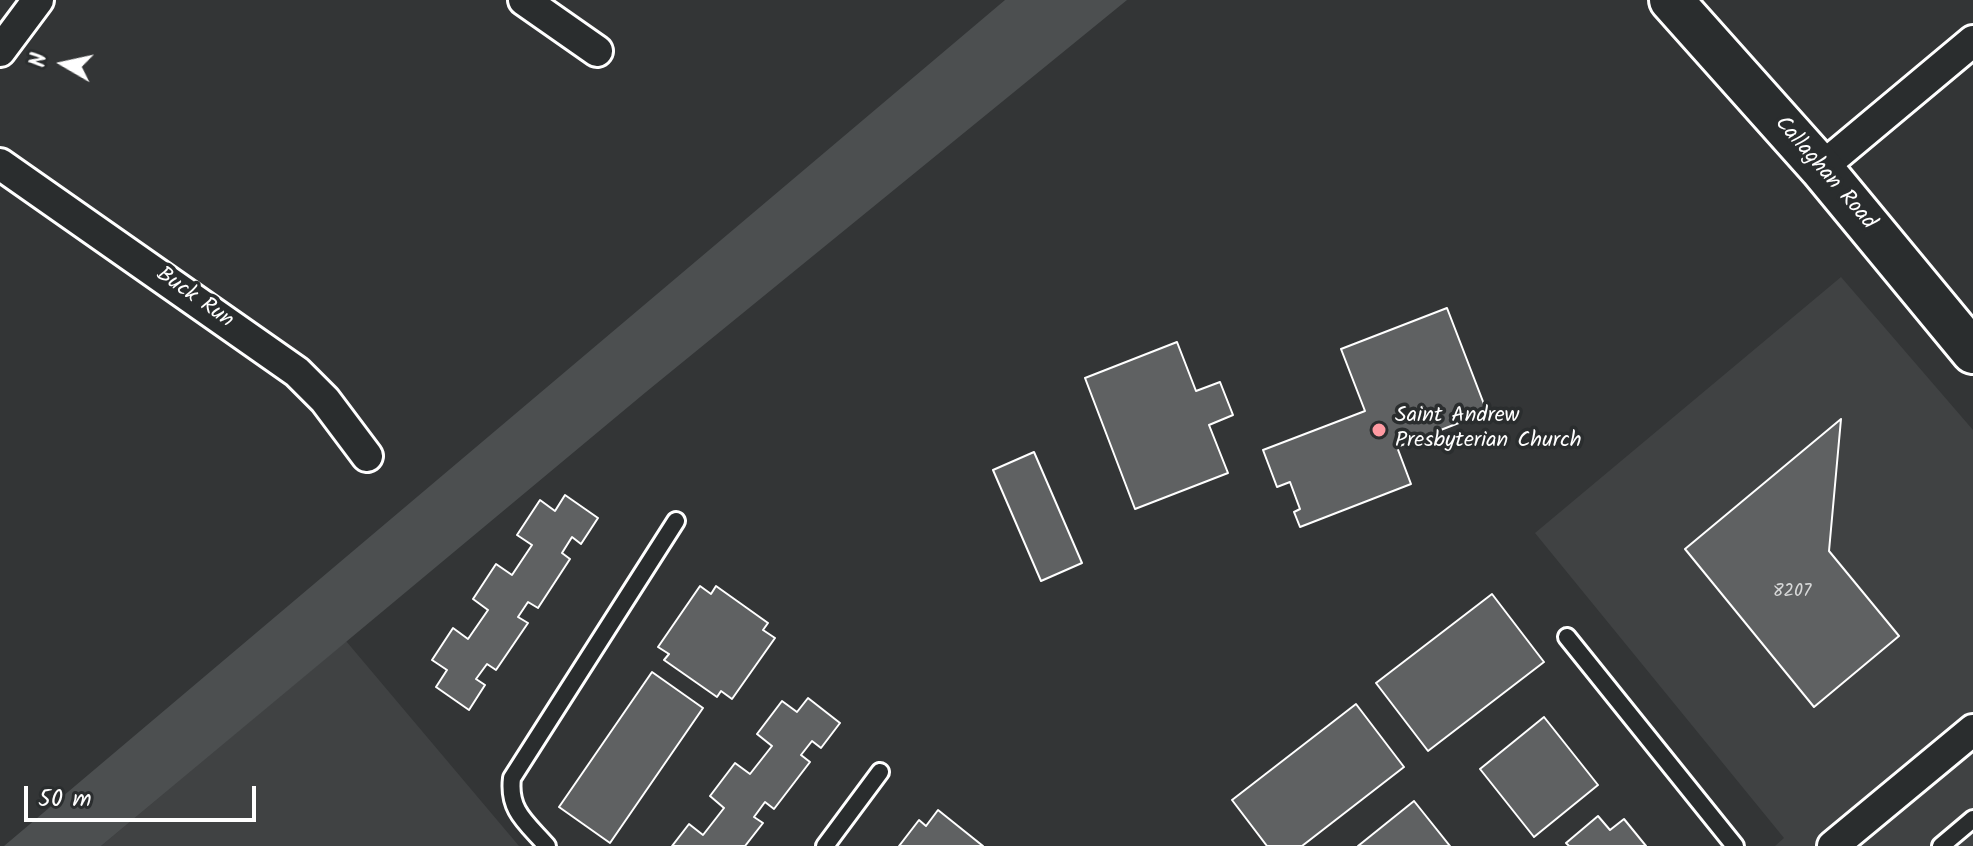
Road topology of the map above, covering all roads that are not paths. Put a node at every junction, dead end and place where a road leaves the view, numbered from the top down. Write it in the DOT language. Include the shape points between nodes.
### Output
graph roads {
  1 [pos="38,0"];
  2 [pos="524,0"];
  3 [pos="1671,0"];
  4 [pos="1973,41"];
  5 [pos="0,51"];
  6 [pos="597,51"];
  7 [pos="0,164"];
  8 [pos="1821,168"];
  9 [pos="1973,352"];
  10 [pos="367,456"];
  11 [pos="676,521"];
  12 [pos="1567,637"];
  13 [pos="1973,730"];
  14 [pos="880,772"];
  15 [pos="1973,819"];
  16 [pos="547,846"];
  17 [pos="825,846"];
  18 [pos="1735,846"];
  19 [pos="1833,846"];
  20 [pos="1941,846"];
  1 -- 5 [label="street"];
  2 -- 6 [label="street"];
  3 -- 8 [label="main road, Callaghan Road"];
  4 -- 8 [label="street"];
  7 -- 10 [label="street, Buck Run" via="297,372"];
  8 -- 9 [label="main road, Callaghan Road"];
  11 -- 16 [label="lane" via="512,778 516,810"];
  12 -- 18 [label="lane"];
  13 -- 19 [label="street"];
  14 -- 17 [label="lane"];
  15 -- 20 [label="lane"];
}
